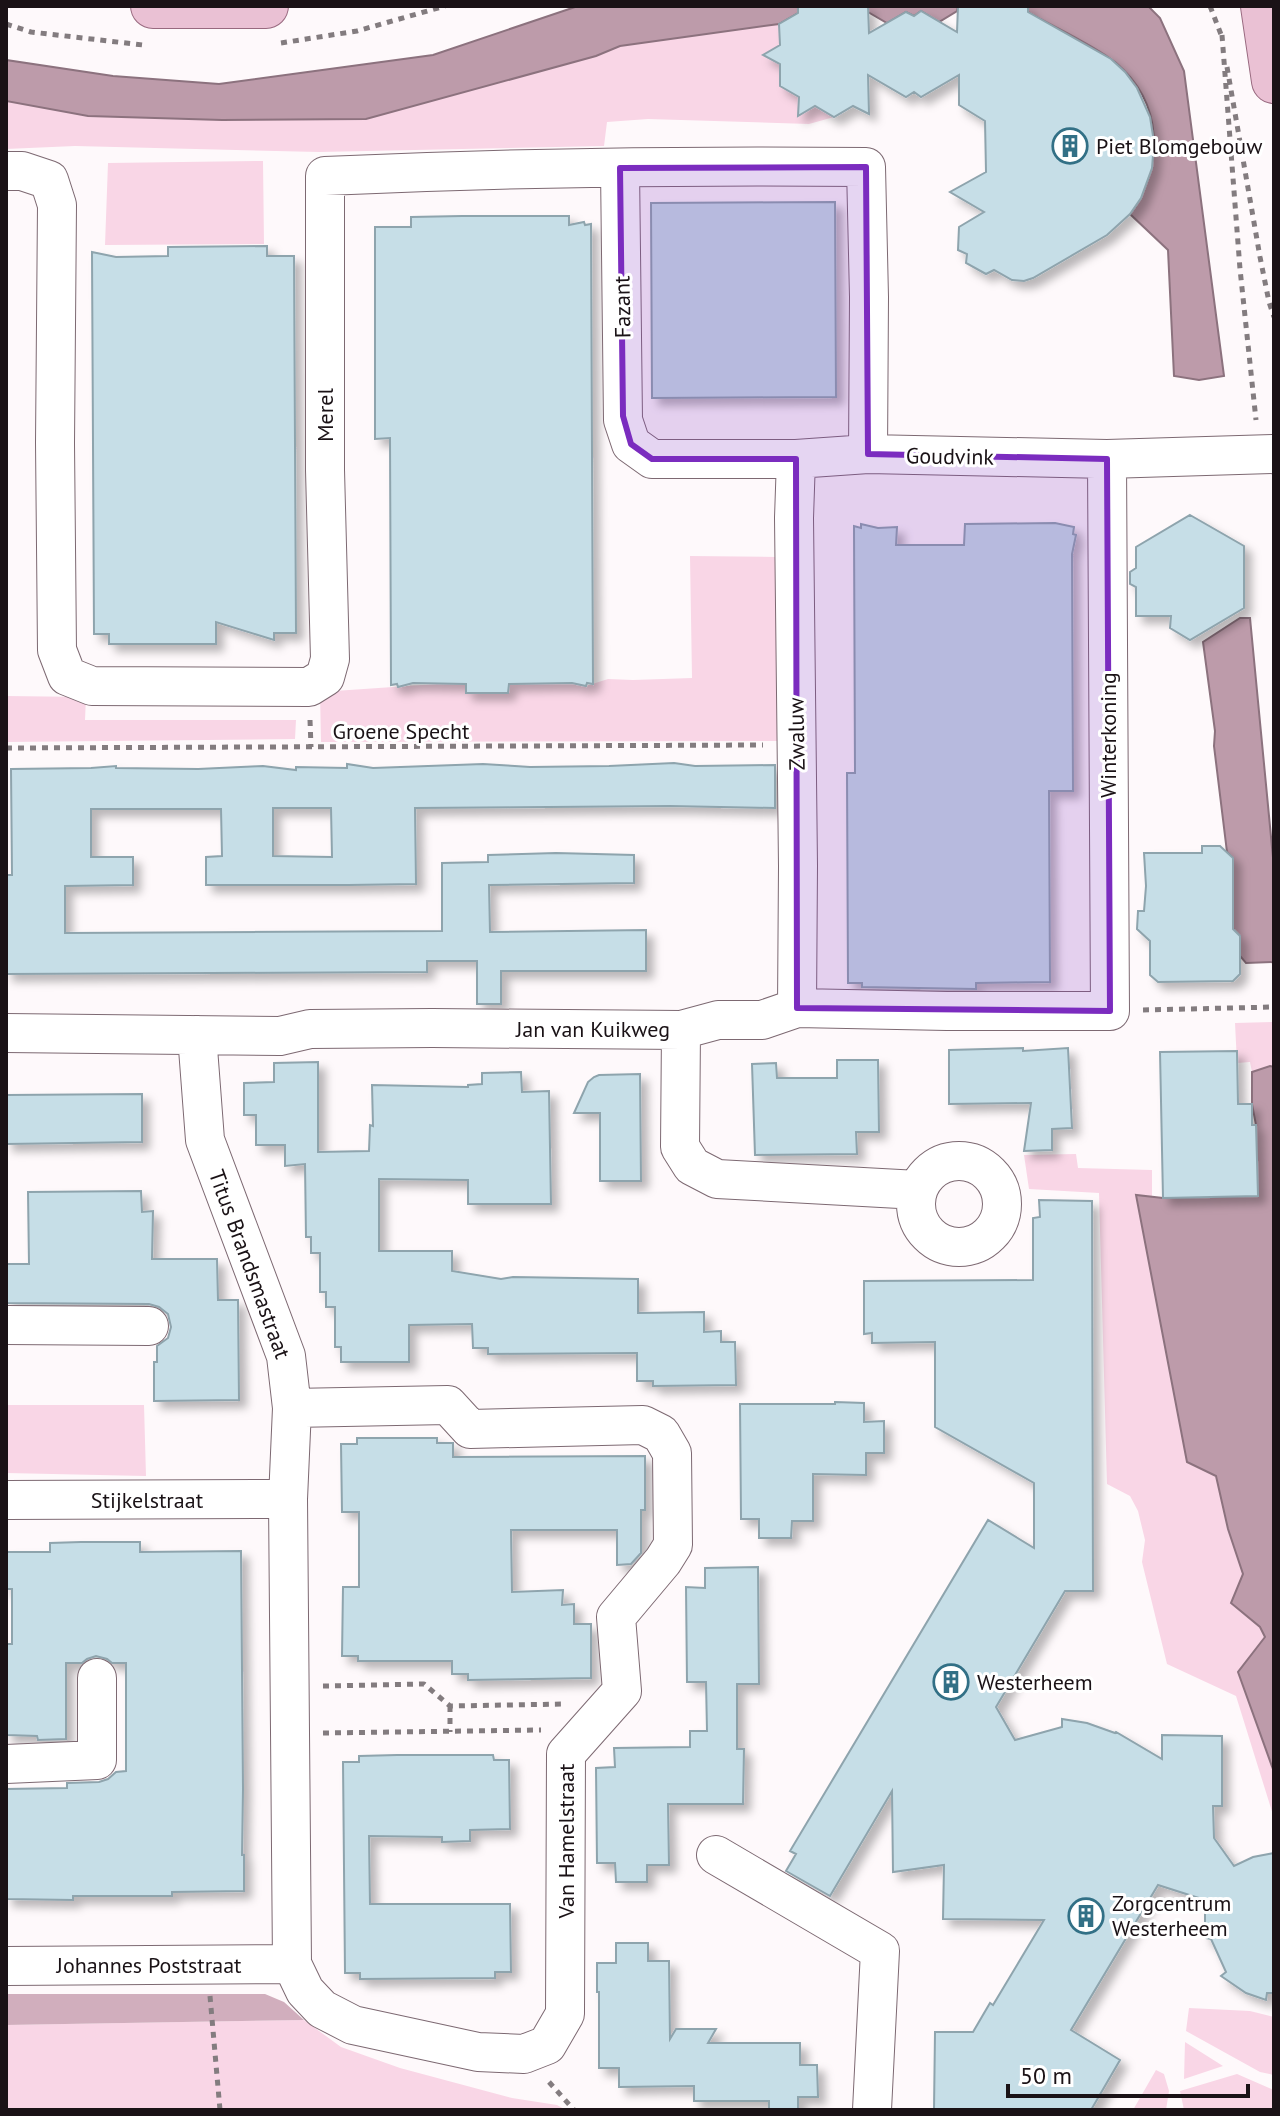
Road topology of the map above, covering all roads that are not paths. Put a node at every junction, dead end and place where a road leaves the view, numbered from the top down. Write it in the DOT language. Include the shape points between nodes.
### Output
graph roads {
  1 [pos="153,6"];
  2 [pos="266,6"];
  3 [pos="1263,6"];
  4 [pos="1274,81"];
  5 [pos="620,168"];
  6 [pos="6,171"];
  7 [pos="631,444"];
  8 [pos="868,454"];
  9 [pos="1267,454"];
  10 [pos="796,459"];
  11 [pos="1107,459"];
  12 [pos="797,1008"];
  13 [pos="1110,1011"];
  14 [pos="681,1030"];
  15 [pos="6,1033"];
  16 [pos="197,1035"];
  17 [pos="918,1190"];
  18 [pos="6,1325"];
  19 [pos="149,1326"];
  20 [pos="292,1408"];
  21 [pos="288,1499"];
  22 [pos="6,1500"];
  23 [pos="97,1678"];
  24 [pos="6,1764"];
  25 [pos="716,1855"];
  26 [pos="292,1964"];
  27 [pos="6,1966"];
  28 [pos="872,2110"];
  1 -- 2 [label="main road"];
  3 -- 4 [label="main road"];
  5 -- 6 [label="street, Merel" via="325,176 330,659 325,677 309,687 92,686 67,676 57,650 57,205 49,180"];
  5 -- 7 [label="street, Fazant" via="623,416"];
  5 -- 8 [label="street, Merel" via="866,167"];
  7 -- 10 [label="street, Goudvink" via="652,459"];
  8 -- 10 [label="street, Goudvink"];
  8 -- 11 [label="street, Goudvink"];
  9 -- 11 [label="street, Goudvink"];
  10 -- 12 [label="street, Zwaluw"];
  11 -- 13 [label="street, Winterkoning"];
  12 -- 13 [label="street, Jan van Kuikweg"];
  12 -- 14 [label="street, Jan van Kuikweg" via="762,1020 718,1020"];
  14 -- 16 [label="street, Jan van Kuikweg" via="310,1029 280,1036"];
  14 -- 17 [label="street" via="680,1147 692,1166 717,1179"];
  15 -- 16 [label="street, Jan van Kuikweg"];
  16 -- 20 [label="street, Titus Brandsmastraat" via="205,1140 286,1356"];
  18 -- 19 [label="street"];
  20 -- 21 [label="street, Titus Brandsmastraat"];
  20 -- 26 [label="street, Van Hamelstraat" via="448,1405 470,1429 643,1425 661,1434 672,1453 673,1545 616,1617 622,1691 566,1754 565,2014 547,2045 524,2054 478,2052 353,2025 322,2009 305,1991"];
  21 -- 22 [label="street, Stijkelstraat"];
  21 -- 26 [label="street, Titus Brandsmastraat"];
  23 -- 24 [label="street" via="97,1760"];
  25 -- 28 [label="street" via="880,1951"];
  26 -- 27 [label="street, Johannes Poststraat"];
}
